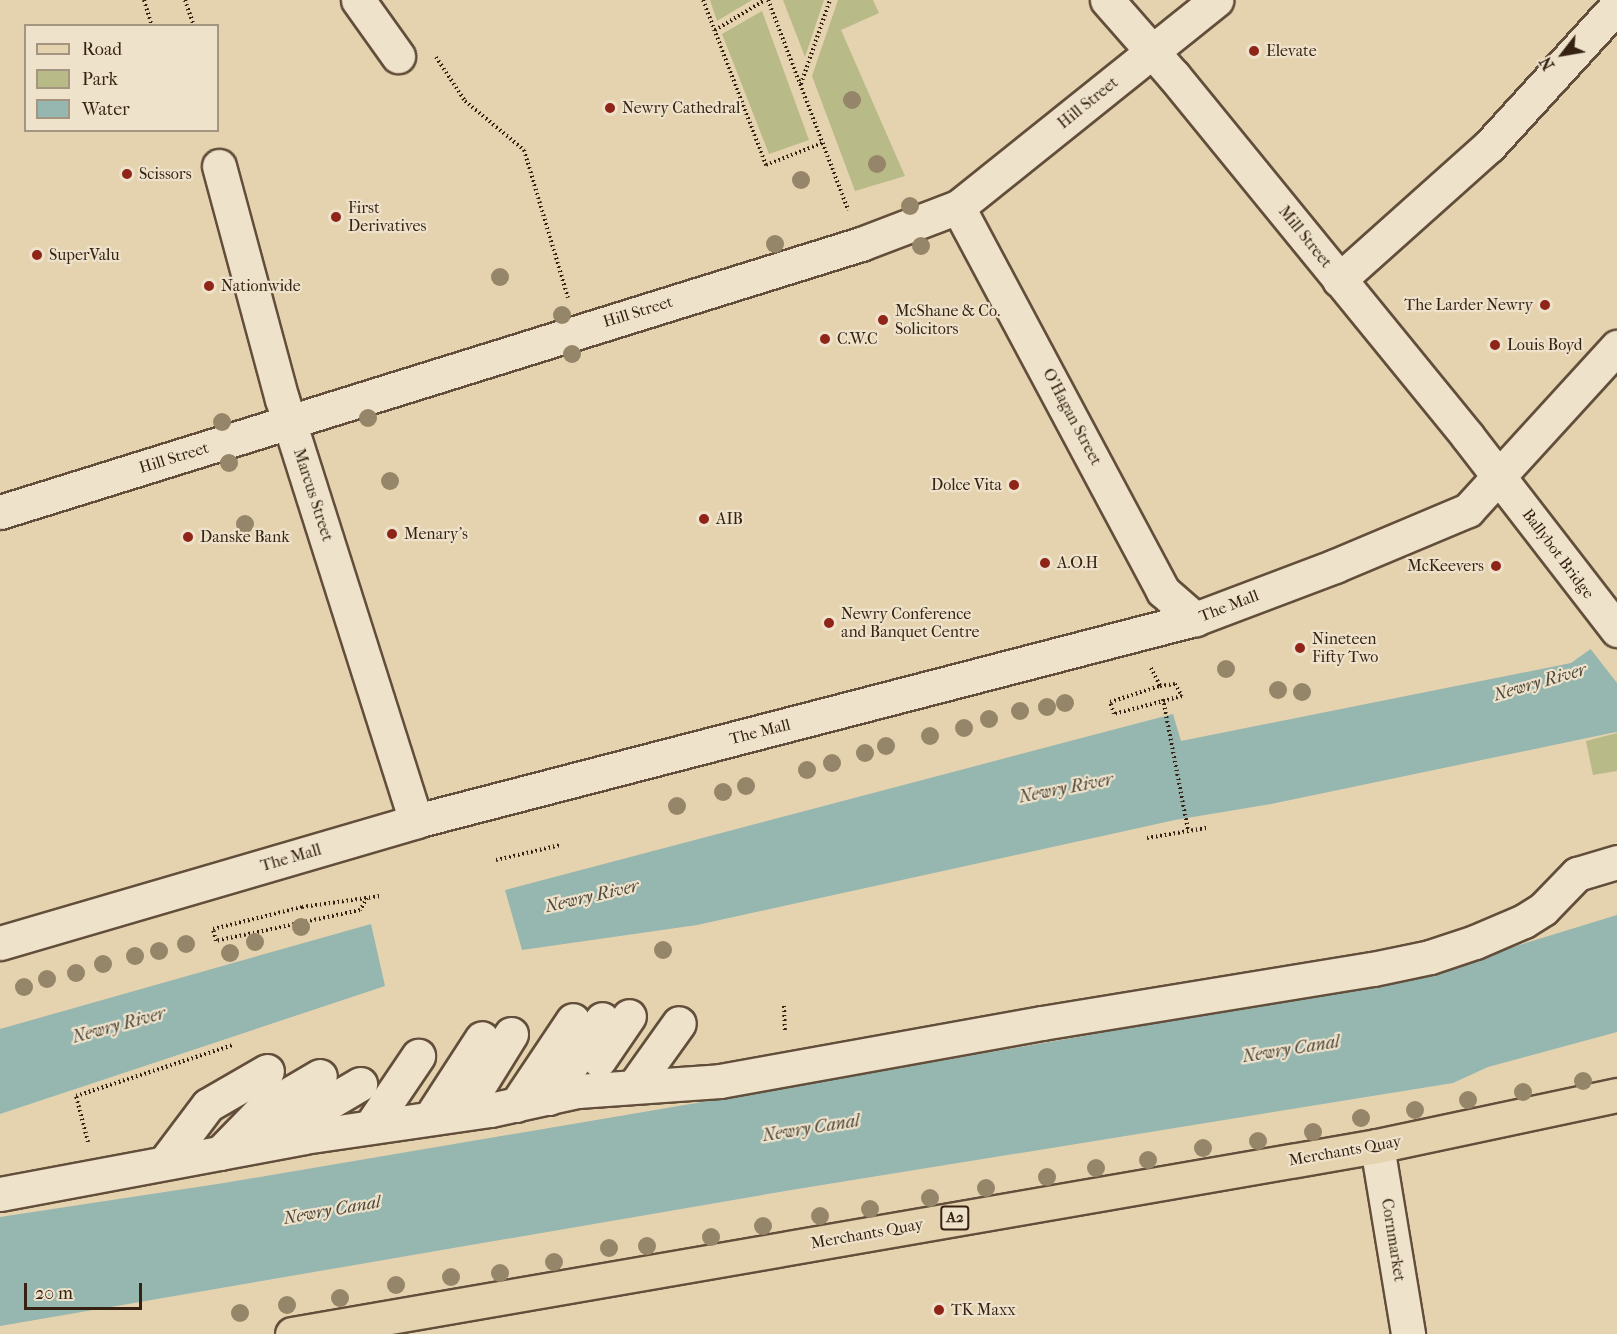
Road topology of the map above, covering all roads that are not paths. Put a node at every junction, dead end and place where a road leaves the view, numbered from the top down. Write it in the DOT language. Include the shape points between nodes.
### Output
graph roads {
  1 [pos="358,0"];
  2 [pos="1107,0"];
  3 [pos="1216,0"];
  4 [pos="1617,6"];
  5 [pos="1154,51"];
  6 [pos="398,56"];
  7 [pos="219,166"];
  8 [pos="958,207"];
  9 [pos="1339,280"];
  10 [pos="1617,347"];
  11 [pos="290,422"];
  12 [pos="1500,477"];
  13 [pos="0,512"];
  14 [pos="1195,619"];
  15 [pos="1617,630"];
  16 [pos="416,821"];
  17 [pos="1617,862"];
  18 [pos="0,943"];
  19 [pos="626,1022"];
  20 [pos="451,1047"];
  21 [pos="418,1056"];
  22 [pos="267,1071"];
  23 [pos="321,1077"];
  24 [pos="360,1084"];
  25 [pos="606,1090"];
  26 [pos="1617,1095"];
  27 [pos="489,1109"];
  28 [pos="417,1120"];
  29 [pos="370,1127"];
  30 [pos="272,1144"];
  31 [pos="1377,1146"];
  32 [pos="220,1153"];
  33 [pos="165,1162"];
  34 [pos="0,1194"];
  35 [pos="292,1334"];
  36 [pos="1408,1334"];
  1 -- 6 [label="street"];
  2 -- 5 [label="street, Mill Street"];
  3 -- 5 [label="street, Hill Street"];
  4 -- 9 [label="street" via="1489,146"];
  5 -- 8 [label="street, Hill Street"];
  5 -- 9 [label="street, Mill Street"];
  7 -- 11 [label="street, Marcus Street"];
  8 -- 11 [label="street, Hill Street" via="861,244"];
  8 -- 14 [label="street, O'Hagan Street" via="1163,591"];
  9 -- 12 [label="street, Mill Street"];
  10 -- 12 [label="street, The Mall"];
  11 -- 13 [label="street, Hill Street"];
  11 -- 16 [label="street, Marcus Street"];
  12 -- 14 [label="street, The Mall" via="1468,510"];
  12 -- 15 [label="street, Ballybot Bridge"];
  14 -- 16 [label="street, The Mall"];
  16 -- 18 [label="street, The Mall"];
  17 -- 25 [label="street" via="1577,874 1544,909 1524,921 1430,957 720,1081"];
  19 -- 25 [label="street"];
  19 -- 25 [label="street"];
  19 -- 25 [label="street"];
  19 -- 27 [label="street"];
  20 -- 28 [label="street"];
  21 -- 29 [label="street"];
  22 -- 33 [label="street" via="208,1105"];
  23 -- 32 [label="street" via="262,1110"];
  24 -- 30 [label="street" via="299,1120"];
  25 -- 27 [label="street"];
  26 -- 31 [label="main road, Merchants Quay / A2"];
  27 -- 28 [label="street"];
  27 -- 28 [label="street" via="496,1036"];
  28 -- 29 [label="street"];
  29 -- 30 [label="street"];
  30 -- 32 [label="street"];
  31 -- 35 [label="main road, Merchants Quay / A2"];
  31 -- 36 [label="street, Cornmarket"];
  32 -- 33 [label="street"];
  33 -- 34 [label="street"];
}
